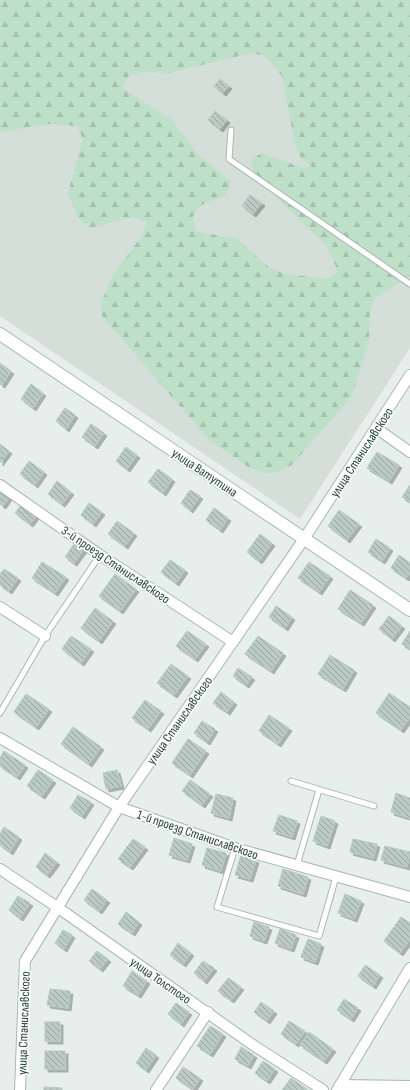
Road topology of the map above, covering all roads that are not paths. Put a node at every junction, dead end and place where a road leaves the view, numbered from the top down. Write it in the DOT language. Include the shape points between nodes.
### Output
graph roads {
  1 [pos="231,130"];
  2 [pos="410,284"];
  3 [pos="0,334"];
  4 [pos="410,375"];
  5 [pos="376,428"];
  6 [pos="410,452"];
  7 [pos="0,485"];
  8 [pos="304,539"];
  9 [pos="100,555"];
  10 [pos="0,607"];
  11 [pos="410,610"];
  12 [pos="45,636"];
  13 [pos="233,642"];
  14 [pos="0,712"];
  15 [pos="0,738"];
  16 [pos="291,782"];
  17 [pos="319,790"];
  18 [pos="374,806"];
  19 [pos="119,807"];
  20 [pos="235,848"];
  21 [pos="297,865"];
  22 [pos="0,870"];
  23 [pos="336,876"];
  24 [pos="410,897"];
  25 [pos="57,907"];
  26 [pos="410,968"];
  27 [pos="208,1012"];
  28 [pos="410,1086"];
  29 [pos="339,1088"];
  30 [pos="20,1090"];
  31 [pos="156,1090"];
  32 [pos="324,1090"];
  1 -- 2 [label="lane" via="229,159"];
  3 -- 8 [label="street, улица Ватутина"];
  4 -- 5 [label="street, улица Станиславского"];
  5 -- 6 [label="street"];
  5 -- 8 [label="street, улица Станиславского"];
  7 -- 9 [label="street, 3-й проезд Станиславского"];
  8 -- 11 [label="street, улица Ватутина"];
  8 -- 13 [label="street, улица Станиславского"];
  9 -- 12 [label="lane"];
  9 -- 13 [label="street, 3-й проезд Станиславского"];
  10 -- 12 [label="street"];
  12 -- 14 [label="lane"];
  13 -- 19 [label="street, улица Станиславского"];
  15 -- 19 [label="street, 1-й проезд Станиславского"];
  16 -- 17 [label="lane"];
  17 -- 18 [label="lane"];
  17 -- 21 [label="lane"];
  19 -- 20 [label="street, 1-й проезд Станиславского"];
  19 -- 25 [label="street, улица Станиславского"];
  20 -- 21 [label="street, 1-й проезд Станиславского"];
  20 -- 23 [label="lane" via="218,907 319,936"];
  21 -- 23 [label="street, 1-й проезд Станиславского"];
  22 -- 25 [label="street, улица Толстого"];
  23 -- 24 [label="street, 1-й проезд Станиславского"];
  25 -- 27 [label="street, улица Толстого"];
  25 -- 30 [label="street, улица Станиславского" via="25,961"];
  26 -- 29 [label="street"];
  27 -- 31 [label="street"];
  27 -- 32 [label="street, улица Толстого" via="253,1045"];
  28 -- 29 [label="street"];
}
